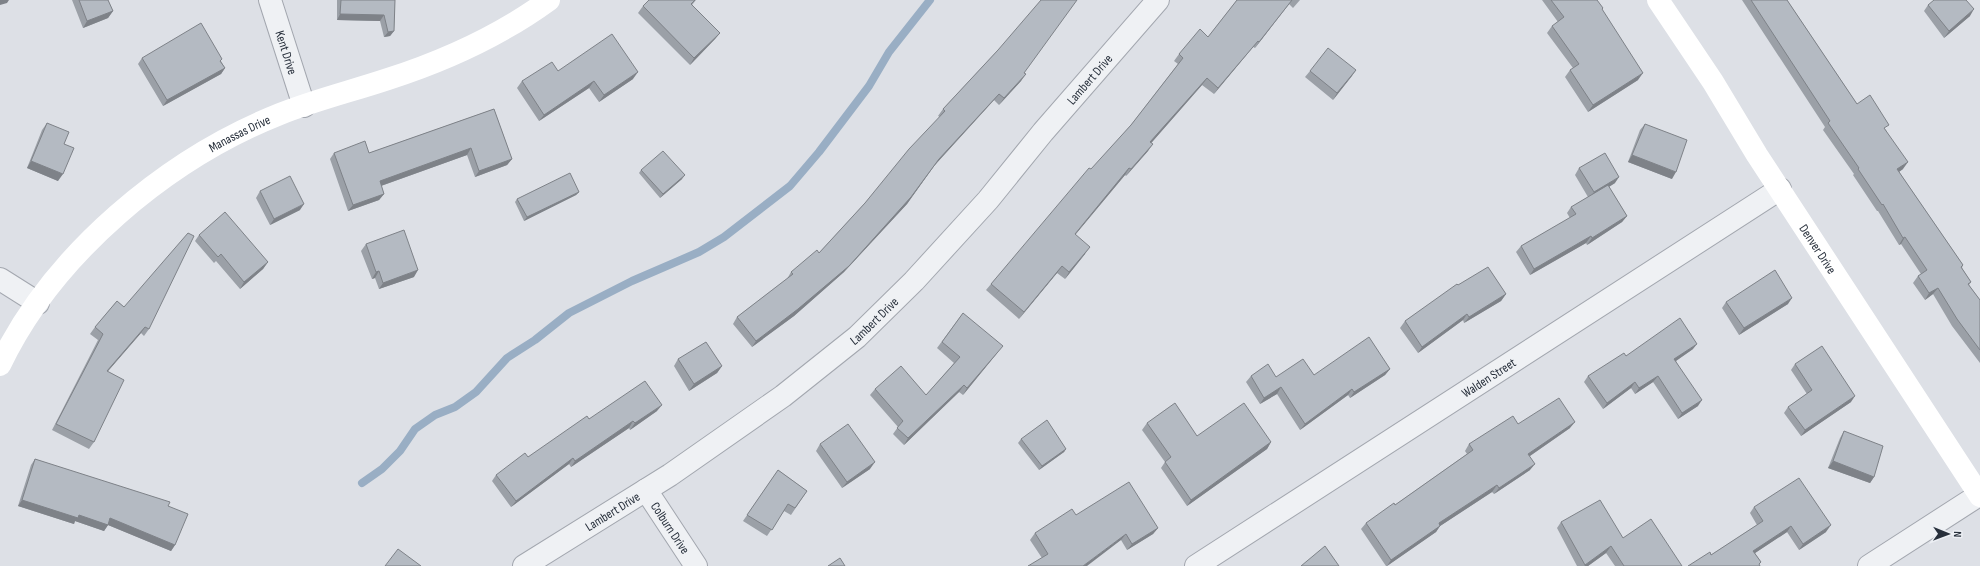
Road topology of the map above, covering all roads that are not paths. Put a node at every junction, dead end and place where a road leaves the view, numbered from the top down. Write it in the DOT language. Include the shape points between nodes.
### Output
graph roads {
  1 [pos="270,0"];
  2 [pos="549,0"];
  3 [pos="1158,0"];
  4 [pos="1658,0"];
  5 [pos="304,106"];
  6 [pos="1780,189"];
  7 [pos="0,279"];
  8 [pos="38,303"];
  9 [pos="0,365"];
  10 [pos="646,490"];
  11 [pos="1980,495"];
  12 [pos="524,566"];
  13 [pos="696,566"];
  14 [pos="1196,566"];
  15 [pos="1869,566"];
  1 -- 5 [label="street, Kent Drive"];
  2 -- 5 [label="main road, Manassas Drive" via="488,38 459,52 390,79"];
  3 -- 10 [label="street, Lambert Drive" via="1043,132 988,200 914,281 857,337 783,396"];
  4 -- 6 [label="main road, Denver Drive"];
  5 -- 8 [label="main road, Manassas Drive" via="232,135 177,168 123,209 90,241"];
  6 -- 11 [label="main road, Denver Drive"];
  6 -- 14 [label="street, Walden Street"];
  7 -- 8 [label="street"];
  8 -- 9 [label="main road, Manassas Drive" via="10,343"];
  10 -- 12 [label="street, Lambert Drive"];
  10 -- 13 [label="street, Colburn Drive"];
  11 -- 15 [label="street"];
}
